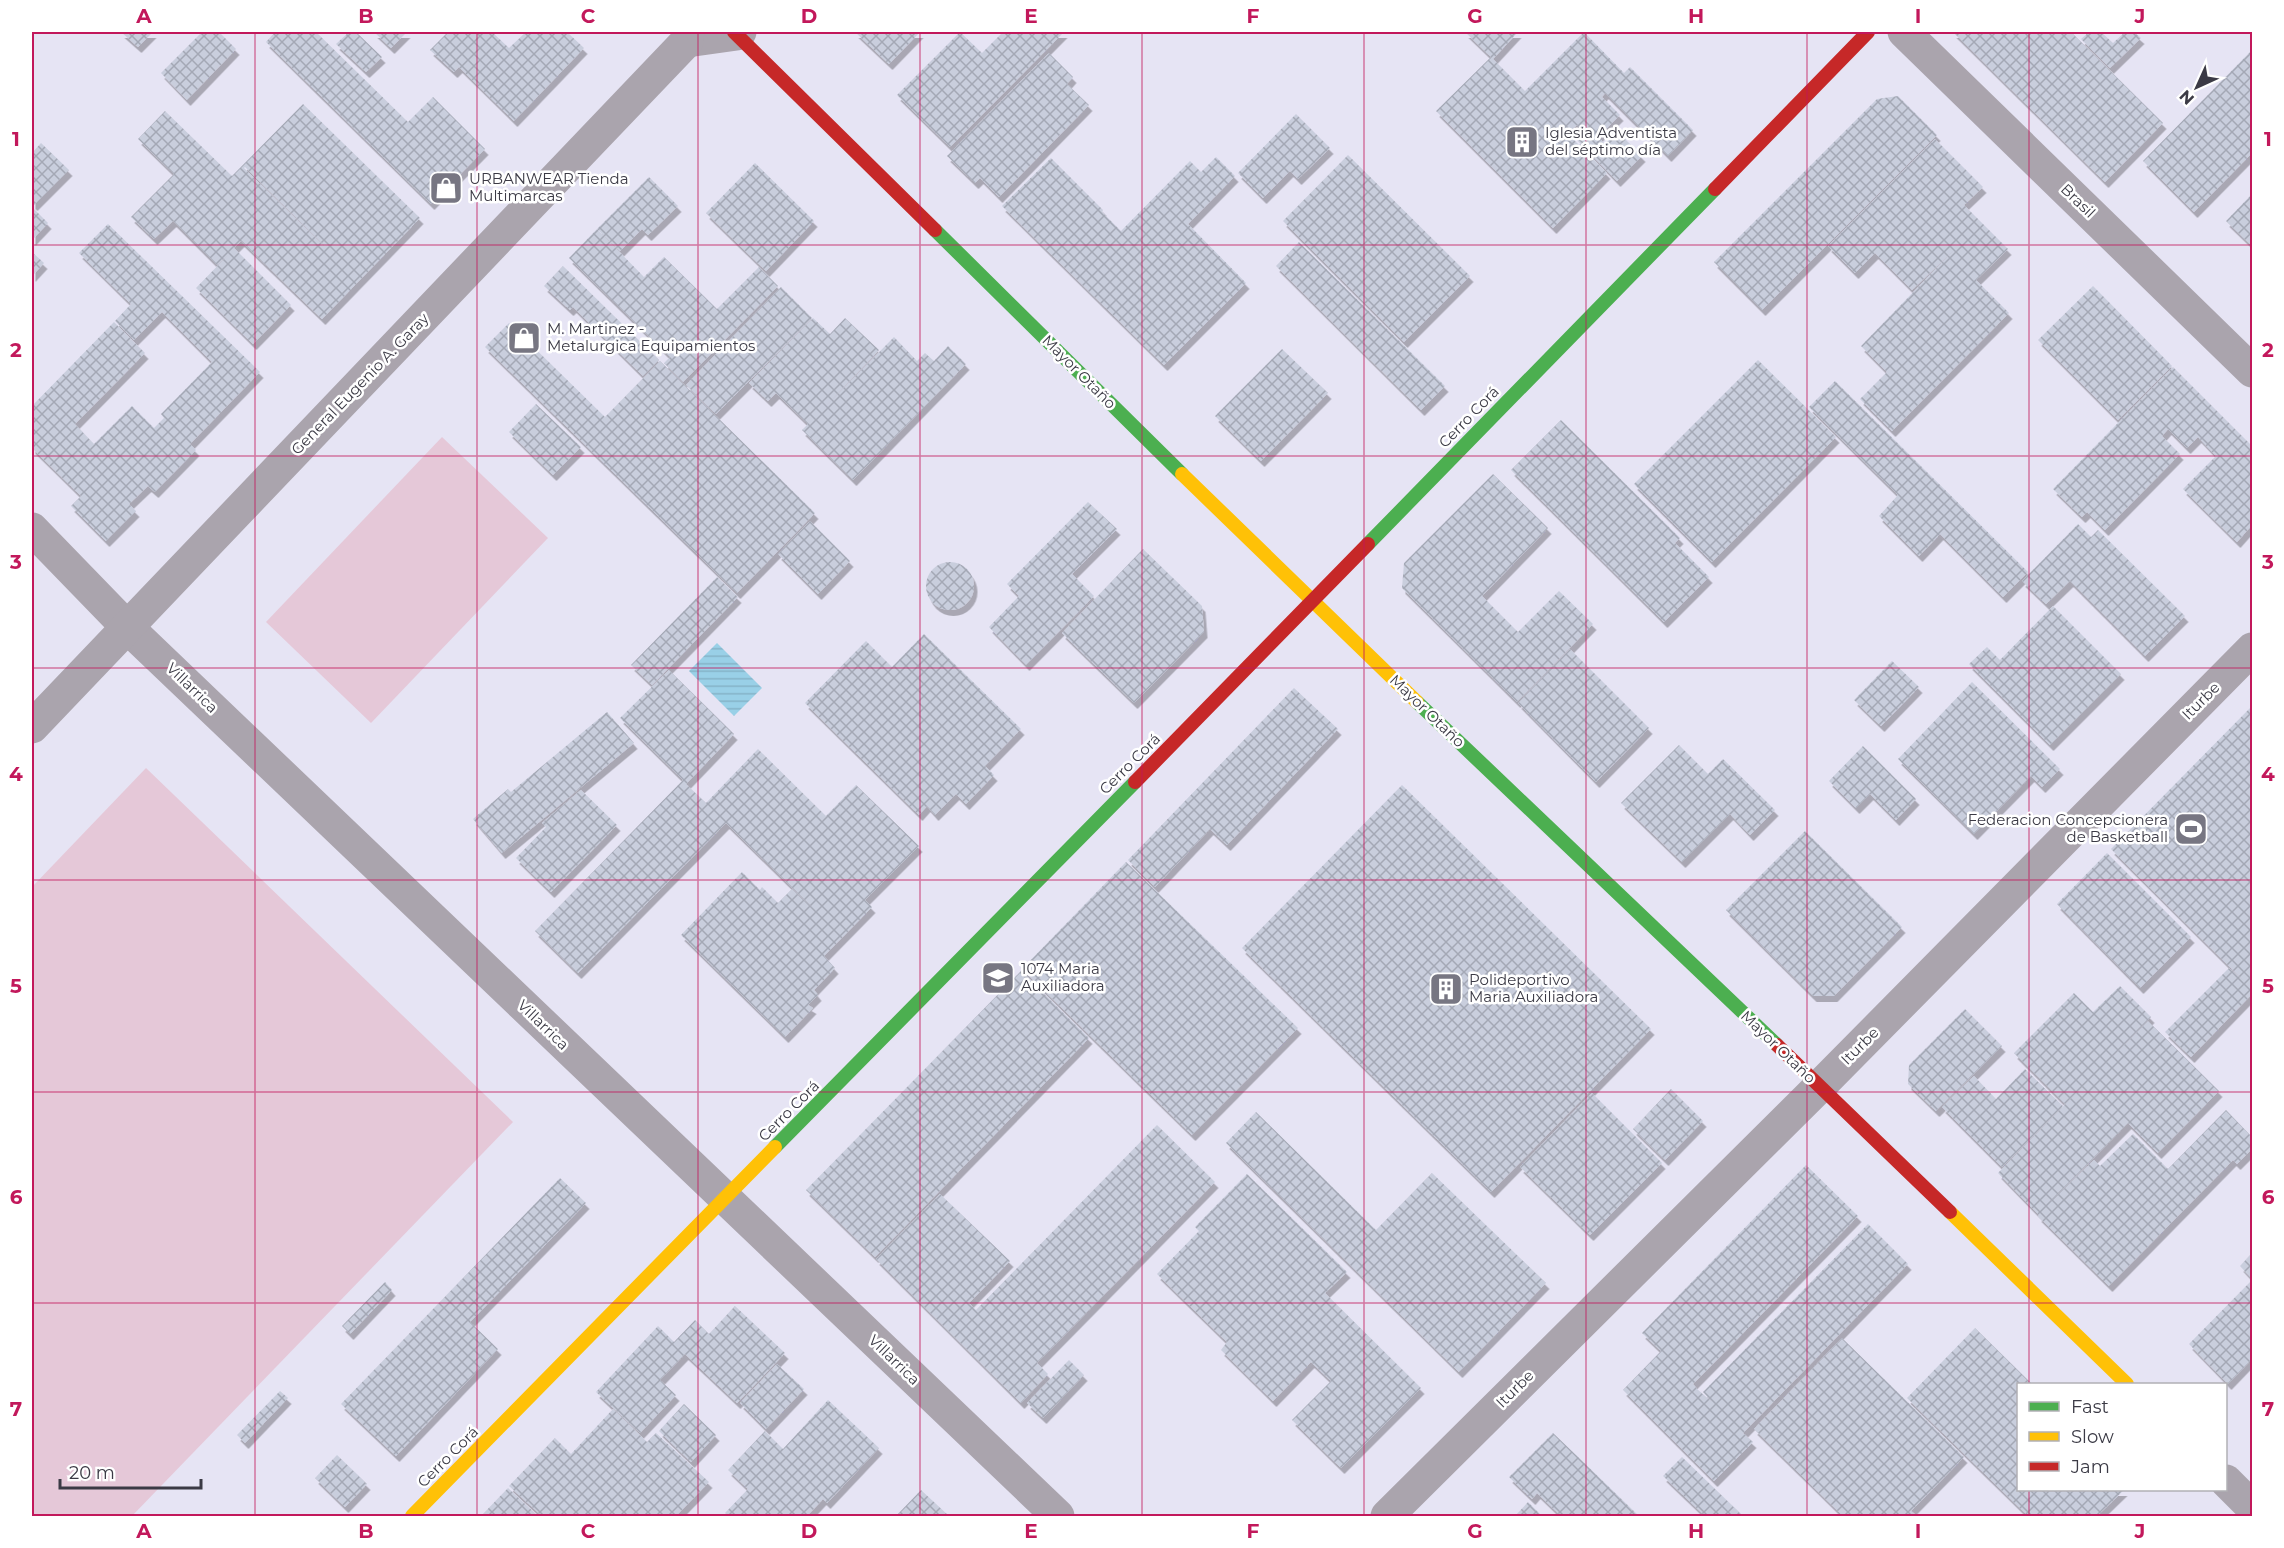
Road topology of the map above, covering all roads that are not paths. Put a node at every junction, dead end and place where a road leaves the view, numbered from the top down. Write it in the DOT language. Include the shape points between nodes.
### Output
graph roads {
  1 [pos="737,32"];
  2 [pos="1868,32"];
  3 [pos="1904,32"];
  4 [pos="687,36"];
  5 [pos="2253,371"];
  6 [pos="32,529"];
  7 [pos="1312,602"];
  8 [pos="128,628"];
  9 [pos="2253,649"];
  10 [pos="32,727"];
  11 [pos="1820,1086"];
  12 [pos="725,1199"];
  13 [pos="2126,1383"];
  14 [pos="2227,1482"];
  15 [pos="2253,1507"];
  16 [pos="412,1516"];
  17 [pos="1058,1516"];
  18 [pos="1387,1516"];
  1 -- 4 [label="street, General Eugenio A. Garay"];
  1 -- 7 [label="street, Mayor Otaño"];
  2 -- 7 [label="street, Cerro Corá"];
  3 -- 5 [label="street, Brasil"];
  4 -- 8 [label="street, General Eugenio A. Garay"];
  6 -- 8 [label="street, Villarrica"];
  7 -- 11 [label="street, Mayor Otaño"];
  7 -- 12 [label="street, Cerro Corá"];
  8 -- 10 [label="street, General Eugenio A. Garay"];
  8 -- 12 [label="street, Villarrica"];
  9 -- 11 [label="street, Iturbe"];
  11 -- 13 [label="street, Mayor Otaño"];
  11 -- 18 [label="street, Iturbe"];
  12 -- 16 [label="street, Cerro Corá"];
  12 -- 17 [label="street, Villarrica"];
  14 -- 15 [label="street"];
}
